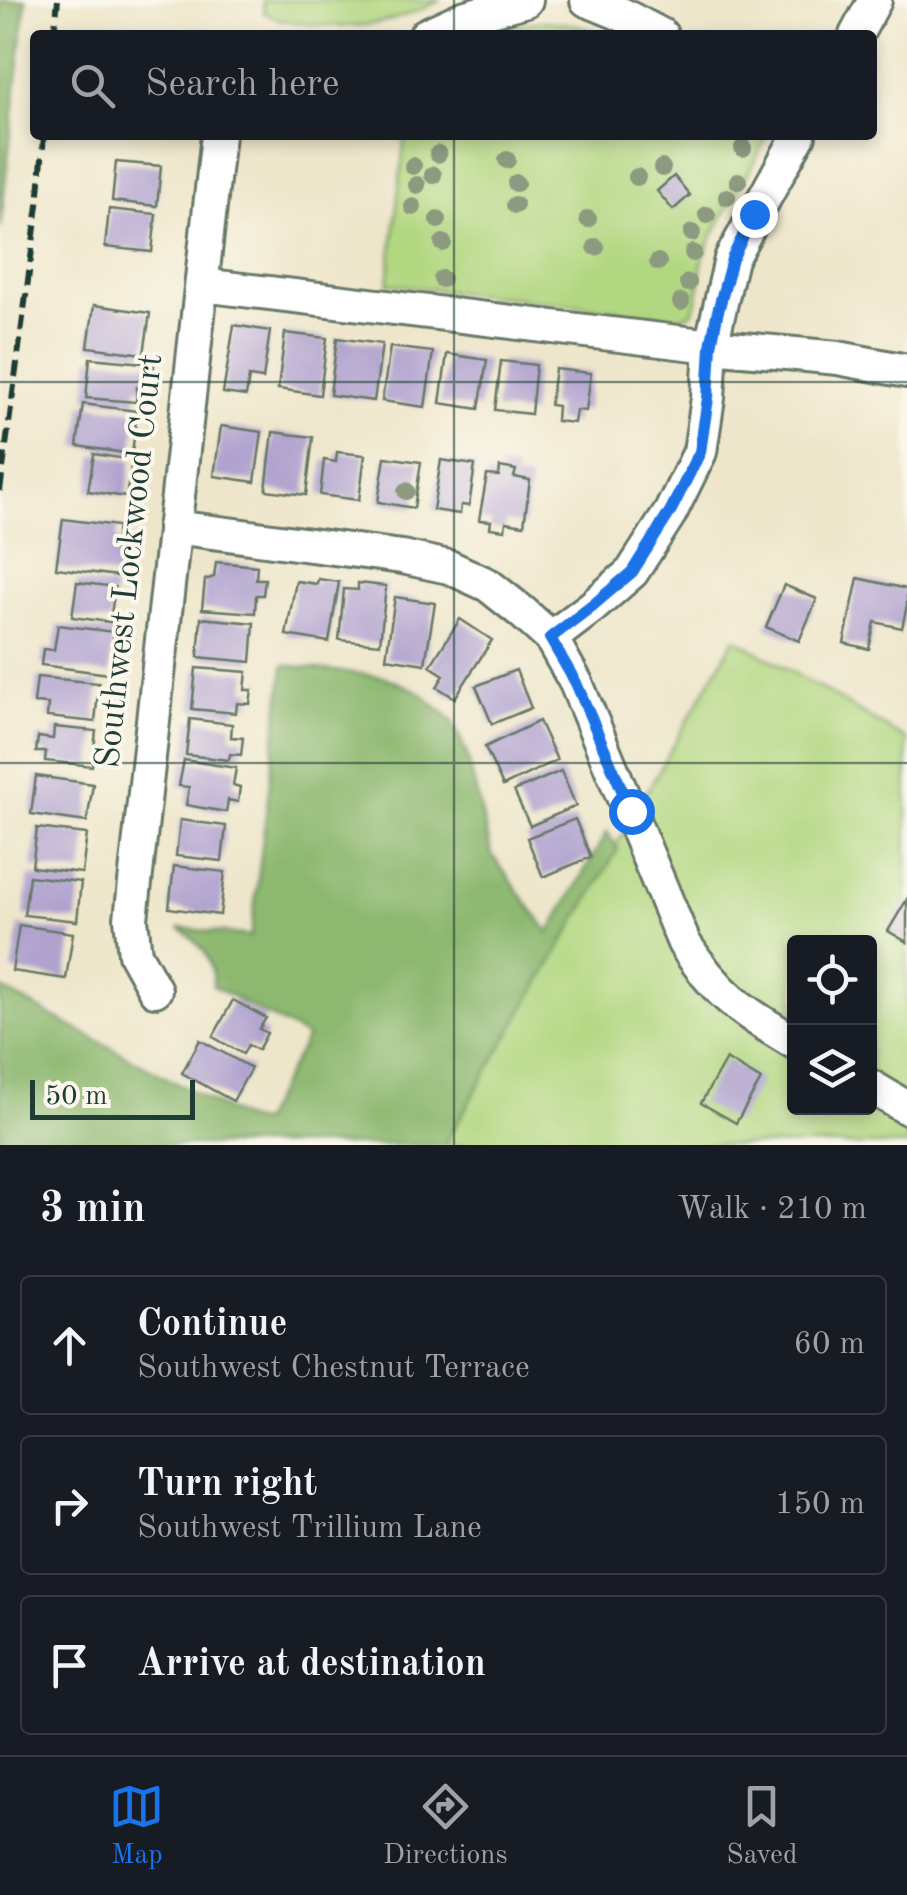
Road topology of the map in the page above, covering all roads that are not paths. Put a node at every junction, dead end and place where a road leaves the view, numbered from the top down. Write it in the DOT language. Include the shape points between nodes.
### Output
graph roads {
  1 [pos="526,0"];
  2 [pos="876,0"];
  3 [pos="600,2"];
  4 [pos="437,30"];
  5 [pos="652,30"];
  6 [pos="859,30"];
  7 [pos="217,140"];
  8 [pos="796,140"];
  9 [pos="202,285"];
  10 [pos="711,346"];
  11 [pos="907,370"];
  12 [pos="174,528"];
  13 [pos="550,638"];
  14 [pos="154,990"];
  15 [pos="787,1038"];
  16 [pos="877,1090"];
  17 [pos="907,1108"];
  1 -- 4 [label="street"];
  2 -- 6 [label="street"];
  3 -- 5 [label="street"];
  7 -- 9 [label="street, Southwest Lockwood Court"];
  8 -- 10 [label="street" via="732,259"];
  9 -- 10 [label="street"];
  9 -- 12 [label="street, Southwest Lockwood Court"];
  10 -- 11 [label="street"];
  10 -- 13 [label="street" via="700,452 670,512 632,572"];
  12 -- 13 [label="street" via="449,567 488,585"];
  12 -- 14 [label="street, Southwest Lockwood Court" via="131,918 135,954"];
  13 -- 15 [label="street" via="576,683 684,943 704,974 745,1012"];
  16 -- 17 [label="street"];
}
